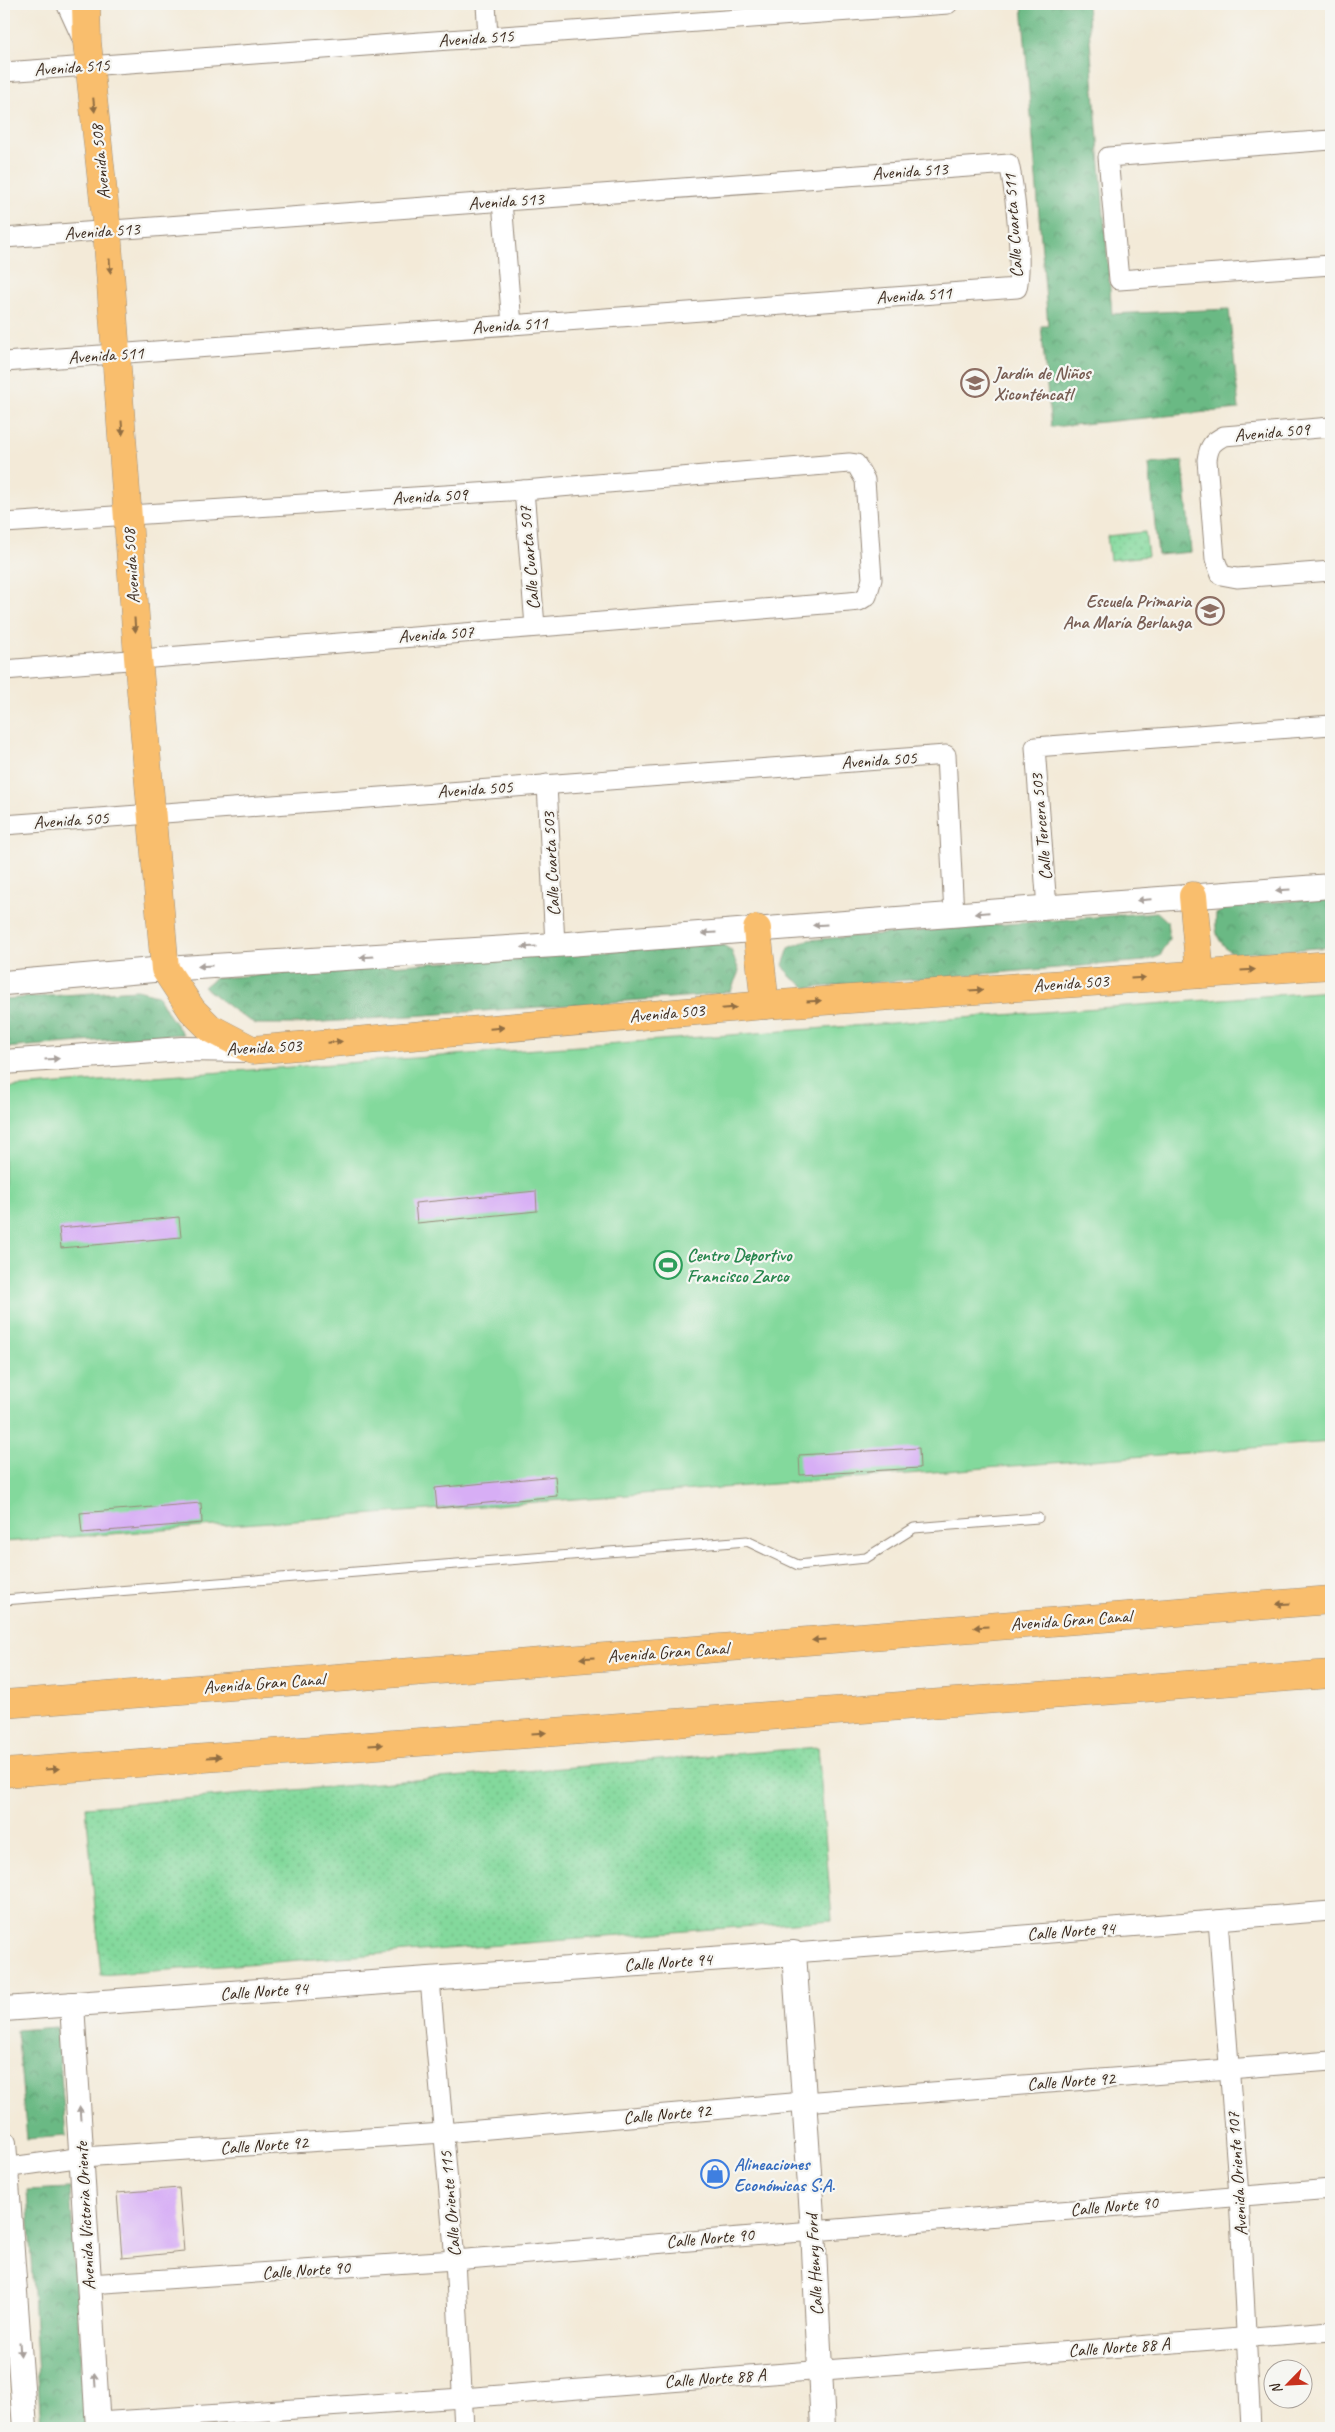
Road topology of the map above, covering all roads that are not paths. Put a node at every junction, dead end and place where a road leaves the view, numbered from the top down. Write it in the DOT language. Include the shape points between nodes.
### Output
graph roads {
  1 [pos="69,4"];
  2 [pos="86,4"];
  3 [pos="486,4"];
  4 [pos="948,4"];
  5 [pos="488,37"];
  6 [pos="88,54"];
  7 [pos="4,72"];
  8 [pos="1331,140"];
  9 [pos="1009,164"];
  10 [pos="502,201"];
  11 [pos="107,230"];
  12 [pos="4,238"];
  13 [pos="1331,265"];
  14 [pos="1017,288"];
  15 [pos="512,325"];
  16 [pos="116,354"];
  17 [pos="4,362"];
  18 [pos="1331,427"];
  19 [pos="524,490"];
  20 [pos="128,514"];
  21 [pos="4,523"];
  22 [pos="1331,570"];
  23 [pos="867,596"];
  24 [pos="535,626"];
  25 [pos="138,657"];
  26 [pos="4,670"];
  27 [pos="1331,725"];
  28 [pos="547,784"];
  29 [pos="150,814"];
  30 [pos="4,825"];
  31 [pos="1331,886"];
  32 [pos="1193,896"];
  33 [pos="1047,908"];
  34 [pos="954,915"];
  35 [pos="758,930"];
  36 [pos="555,945"];
  37 [pos="1331,965"];
  38 [pos="165,969"];
  39 [pos="1200,974"];
  40 [pos="4,983"];
  41 [pos="765,1005"];
  42 [pos="252,1050"];
  43 [pos="4,1062"];
  44 [pos="1038,1518"];
  45 [pos="4,1600"];
  46 [pos="1331,1600"];
  47 [pos="1331,1674"];
  48 [pos="4,1704"];
  49 [pos="4,1773"];
  50 [pos="1331,1911"];
  51 [pos="1218,1920"];
  52 [pos="794,1953"];
  53 [pos="430,1980"];
  54 [pos="72,2004"];
  55 [pos="4,2009"];
  56 [pos="1331,2061"];
  57 [pos="1230,2069"];
  58 [pos="804,2102"];
  59 [pos="444,2133"];
  60 [pos="4,2143"];
  61 [pos="83,2156"];
  62 [pos="5,2168"];
  63 [pos="1331,2189"];
  64 [pos="1239,2196"];
  65 [pos="813,2230"];
  66 [pos="455,2260"];
  67 [pos="89,2284"];
  68 [pos="10,2294"];
  69 [pos="1331,2332"];
  70 [pos="1245,2337"];
  71 [pos="819,2370"];
  72 [pos="462,2398"];
  73 [pos="98,2425"];
  74 [pos="25,2428"];
  75 [pos="464,2428"];
  76 [pos="823,2428"];
  77 [pos="1251,2428"];
  1 -- 6 [label="street, Avenida 508"];
  2 -- 6 [label="main road, Avenida 508"];
  3 -- 5 [label="street"];
  4 -- 5 [label="street, Avenida 515"];
  5 -- 6 [label="street, Avenida 515"];
  6 -- 7 [label="street, Avenida 515"];
  6 -- 11 [label="main road, Avenida 508, one-way"];
  8 -- 13 [label="street" via="1108,156 1119,280"];
  9 -- 10 [label="street, Avenida 513"];
  9 -- 14 [label="street, Calle Cuarta 511" via="1014,188"];
  10 -- 11 [label="street, Avenida 513"];
  10 -- 15 [label="street"];
  11 -- 12 [label="street, Avenida 513"];
  11 -- 16 [label="main road, Avenida 508, one-way"];
  14 -- 15 [label="street, Avenida 511"];
  15 -- 16 [label="street, Avenida 511"];
  16 -- 17 [label="street, Avenida 511"];
  16 -- 20 [label="main road, Avenida 508, one-way"];
  18 -- 22 [label="street, Avenida 509" via="1236,434 1214,441 1208,449 1207,460 1215,559 1221,575 1238,578"];
  19 -- 20 [label="street, Avenida 509"];
  19 -- 23 [label="street, Avenida 509" via="856,464 864,480 866,500 872,580"];
  19 -- 24 [label="street, Calle Cuarta 507"];
  20 -- 21 [label="street, Avenida 509"];
  20 -- 25 [label="main road, Avenida 508, one-way"];
  23 -- 24 [label="street, Avenida 507" via="849,602"];
  24 -- 25 [label="street, Avenida 507"];
  25 -- 26 [label="street, Avenida 507"];
  25 -- 29 [label="main road, Avenida 508"];
  27 -- 33 [label="street, Calle Tercera 503" via="1034,747"];
  28 -- 29 [label="street, Avenida 505"];
  28 -- 34 [label="street, Avenida 505" via="946,755"];
  28 -- 36 [label="street, Calle Cuarta 503"];
  29 -- 30 [label="street, Avenida 505"];
  29 -- 38 [label="main road, Avenida 508"];
  31 -- 32 [label="street, one-way"];
  32 -- 33 [label="street, one-way"];
  32 -- 39 [label="main road"];
  33 -- 34 [label="street, one-way"];
  34 -- 35 [label="street, one-way"];
  35 -- 36 [label="street, one-way"];
  35 -- 41 [label="main road"];
  36 -- 38 [label="street, one-way"];
  39 -- 37 [label="main road, Avenida 503, one-way"];
  38 -- 40 [label="street"];
  38 -- 42 [label="main road, Avenida 508" via="192,1010 210,1028"];
  41 -- 39 [label="main road, Avenida 503, one-way"];
  42 -- 41 [label="main road, Avenida 503, one-way"];
  43 -- 42 [label="street, Avenida 503, one-way" via="182,1049"];
  44 -- 45 [label="lane" via="914,1528 866,1558 798,1565 747,1541"];
  46 -- 48 [label="main road, Avenida Gran Canal, one-way"];
  49 -- 47 [label="main road, one-way"];
  50 -- 51 [label="street, Calle Norte 94"];
  51 -- 52 [label="street, Calle Norte 94"];
  51 -- 57 [label="street, Avenida Oriente 107"];
  52 -- 53 [label="street, Calle Norte 94"];
  52 -- 58 [label="street, Calle Henry Ford"];
  53 -- 54 [label="street, Calle Norte 94"];
  53 -- 59 [label="street, Calle Oriente 115"];
  54 -- 55 [label="street, Calle Norte 94"];
  61 -- 54 [label="street, Avenida Victoria Oriente, one-way"];
  56 -- 57 [label="street, Calle Norte 92"];
  57 -- 58 [label="street, Calle Norte 92"];
  57 -- 64 [label="street, Avenida Oriente 107"];
  58 -- 59 [label="street, Calle Norte 92"];
  58 -- 65 [label="street, Calle Henry Ford"];
  59 -- 61 [label="street, Calle Norte 92"];
  59 -- 66 [label="street, Calle Oriente 115"];
  60 -- 62 [label="street"];
  61 -- 62 [label="street, Calle Norte 92"];
  61 -- 67 [label="street, Avenida Victoria Oriente"];
  62 -- 68 [label="street"];
  63 -- 64 [label="street, Calle Norte 90"];
  64 -- 65 [label="street, Calle Norte 90"];
  64 -- 70 [label="street, Avenida Oriente 107"];
  65 -- 66 [label="street, Calle Norte 90"];
  65 -- 71 [label="street, Calle Henry Ford"];
  66 -- 67 [label="street, Calle Norte 90"];
  66 -- 72 [label="street, Calle Oriente 115"];
  73 -- 67 [label="street, Avenida Victoria Oriente, one-way"];
  68 -- 74 [label="street, one-way"];
  69 -- 70 [label="street, Calle Norte 88 A"];
  70 -- 71 [label="street, Calle Norte 88 A"];
  70 -- 77 [label="street, Avenida Oriente 107"];
  71 -- 72 [label="street, Calle Norte 88 A"];
  71 -- 76 [label="street, Calle Henry Ford"];
  72 -- 73 [label="street, Calle Norte 88 A"];
  72 -- 75 [label="street, Calle Oriente 115"];
}
